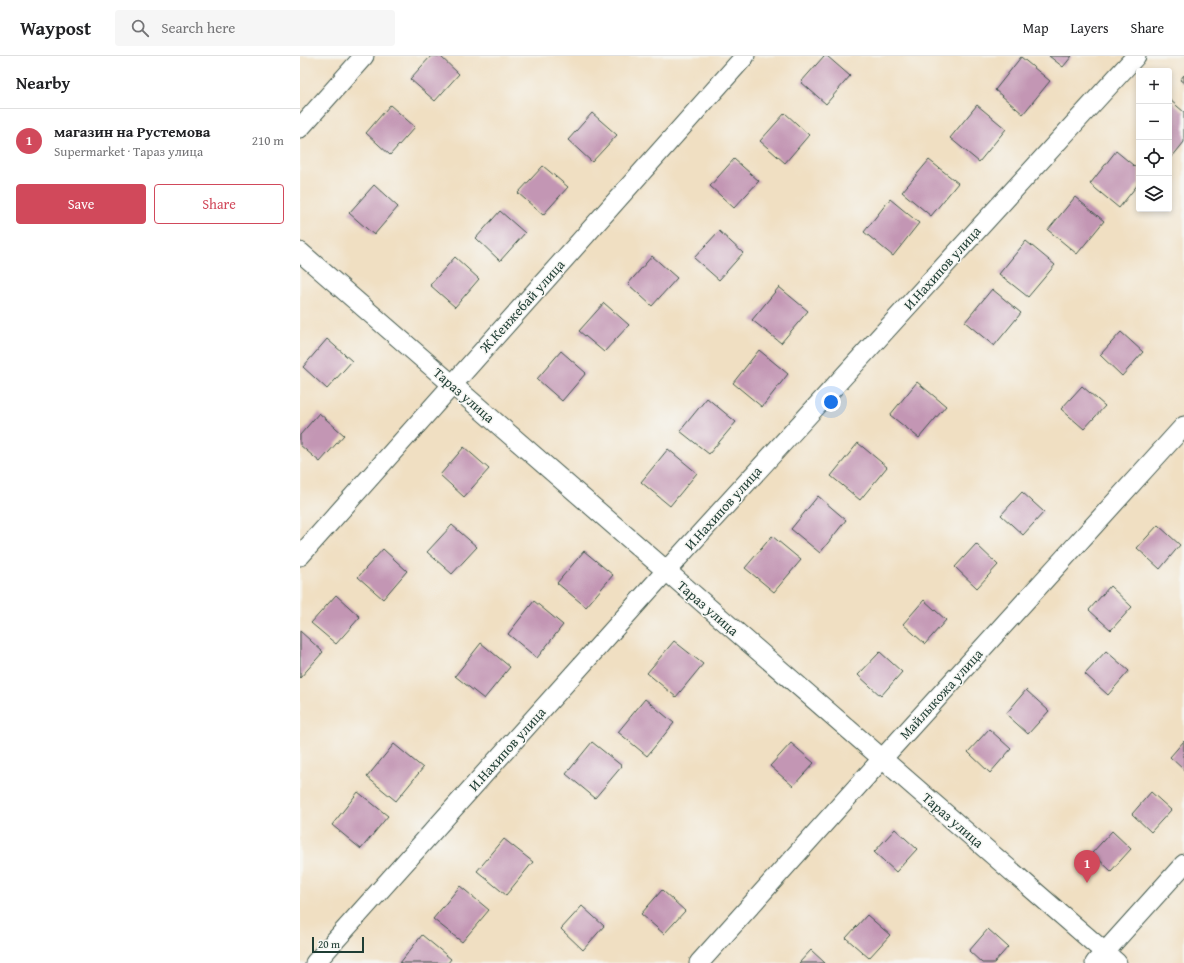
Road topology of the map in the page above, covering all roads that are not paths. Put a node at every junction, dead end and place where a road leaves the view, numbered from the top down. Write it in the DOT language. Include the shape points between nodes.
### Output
graph roads {
  1 [pos="364,56"];
  2 [pos="744,56"];
  3 [pos="1136,56"];
  4 [pos="300,128"];
  5 [pos="300,252"];
  6 [pos="452,384"];
  7 [pos="1184,426"];
  8 [pos="300,556"];
  9 [pos="666,571"];
  10 [pos="882,758"];
  11 [pos="1184,864"];
  12 [pos="1106,960"];
  13 [pos="315,963"];
  14 [pos="699,963"];
  1 -- 4 [label="street"];
  2 -- 6 [label="street, Ж.Кенжебай улица"];
  3 -- 9 [label="street, И.Нахипов улица"];
  5 -- 6 [label="street, Тараз улица"];
  6 -- 8 [label="street, Ж.Кенжебай улица"];
  6 -- 9 [label="street, Тараз улица"];
  7 -- 10 [label="street, Майлыкожа улица"];
  9 -- 10 [label="street, Тараз улица"];
  9 -- 13 [label="street, И.Нахипов улица"];
  10 -- 12 [label="street, Тараз улица"];
  10 -- 14 [label="street, Майлыкожа улица"];
  11 -- 12 [label="street"];
}
